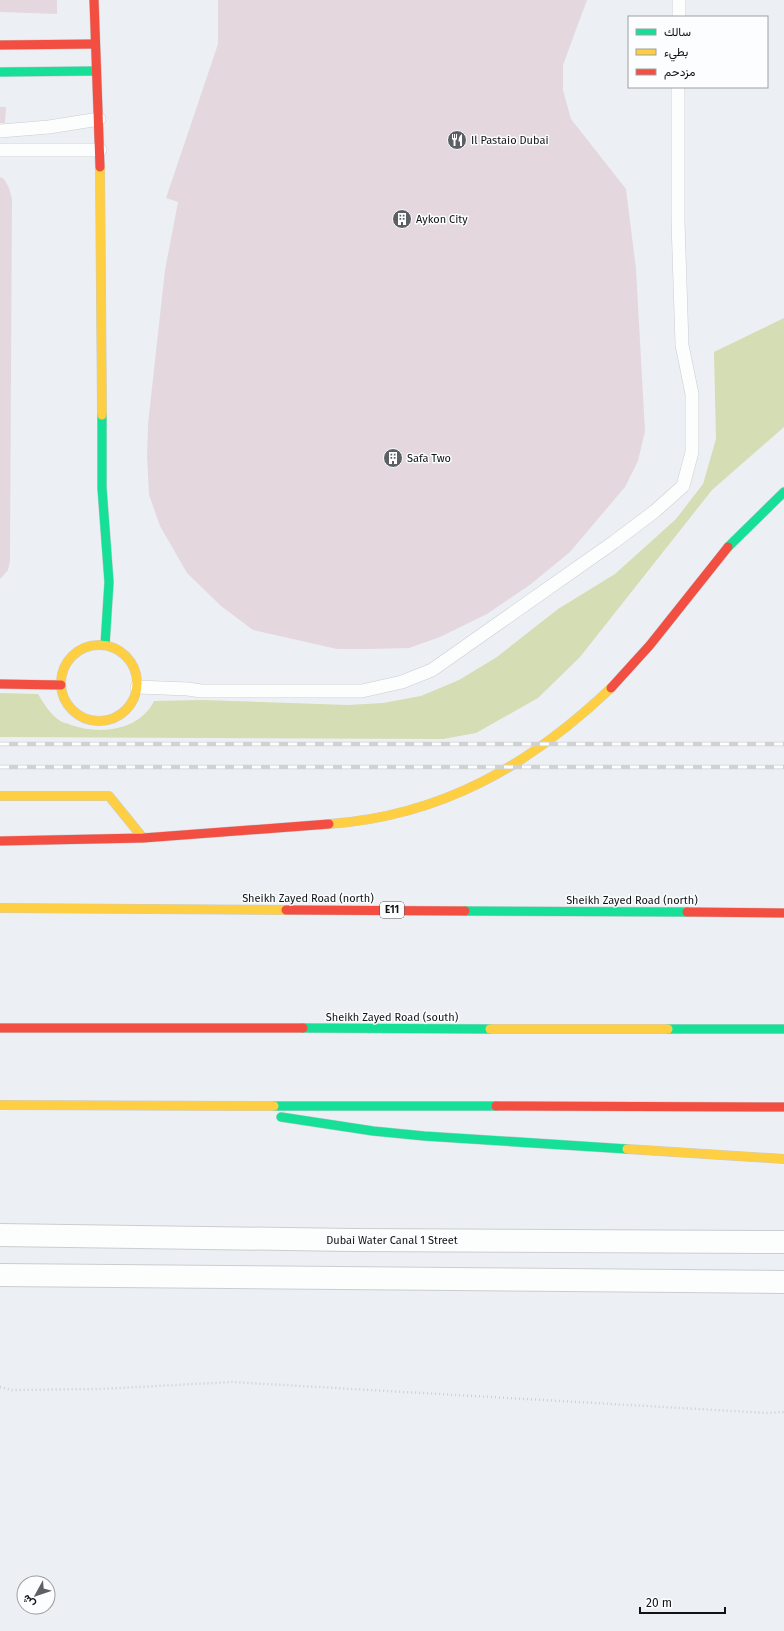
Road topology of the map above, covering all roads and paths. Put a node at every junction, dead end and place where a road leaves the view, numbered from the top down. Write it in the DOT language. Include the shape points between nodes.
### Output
graph roads {
  1 [pos="94,0"];
  2 [pos="679,0"];
  3 [pos="679,16"];
  4 [pos="95,44"];
  5 [pos="0,45"];
  6 [pos="96,71"];
  7 [pos="0,72"];
  8 [pos="678,88"];
  9 [pos="99,119"];
  10 [pos="0,132"];
  11 [pos="0,150"];
  12 [pos="100,150"];
  13 [pos="784,492"];
  14 [pos="105,645"];
  15 [pos="0,684"];
  16 [pos="61,685"];
  17 [pos="137,687"];
  18 [pos="0,796"];
  19 [pos="143,838"];
  20 [pos="0,841"];
  21 [pos="0,908"];
  22 [pos="784,912"];
  23 [pos="0,1028"];
  24 [pos="784,1029"];
  25 [pos="0,1105"];
  26 [pos="220,1106"];
  27 [pos="784,1107"];
  28 [pos="784,1159"];
  29 [pos="0,1235"];
  30 [pos="784,1242"];
  31 [pos="0,1275"];
  32 [pos="46,1276"];
  33 [pos="784,1282"];
  34 [pos="0,1287"];
  35 [pos="0,1387"];
  36 [pos="784,1412"];
  1 -- 4 [label="main road"];
  2 -- 3 [label="lane"];
  4 -- 5 [label="main road"];
  4 -- 6 [label="main road"];
  6 -- 7 [label="main road"];
  6 -- 9 [label="main road"];
  8 -- 17 [label="lane" via="678,221 682,345 692,394 692,452 683,486 620,537 432,670 402,682 362,691 201,691"];
  9 -- 10 [label="lane"];
  9 -- 12 [label="main road"];
  11 -- 12 [label="lane"];
  12 -- 14 [label="main road" via="102,488 108,582"];
  13 -- 19 [label="main road" via="722,553 640,658 611,688 580,717 546,743 477,785 403,813 375,819"];
  14 -- 16 [label="main road" via="83,648 73,654 66,663"];
  14 -- 17 [label="main road" via="119,650 130,660 136,673"];
  15 -- 16 [label="main road"];
  16 -- 17 [label="main road" via="70,708 92,721 117,718 134,700"];
  18 -- 19 [label="main road" via="109,796"];
  19 -- 20 [label="main road"];
  21 -- 22 [label="main road, Sheikh Zayed Road (north) / E11"];
  23 -- 24 [label="main road, Sheikh Zayed Road (south)"];
  25 -- 26 [label="main road"];
  26 -- 27 [label="main road"];
  26 -- 28 [label="main road" via="322,1124 424,1136"];
  29 -- 30 [label="street, Dubai Water Canal 1 Street"];
  31 -- 32 [label="street"];
  32 -- 33 [label="street"];
  32 -- 34 [label="street"];
  35 -- 36 [label="path" via="12,1390 100,1389 232,1382"];
}
